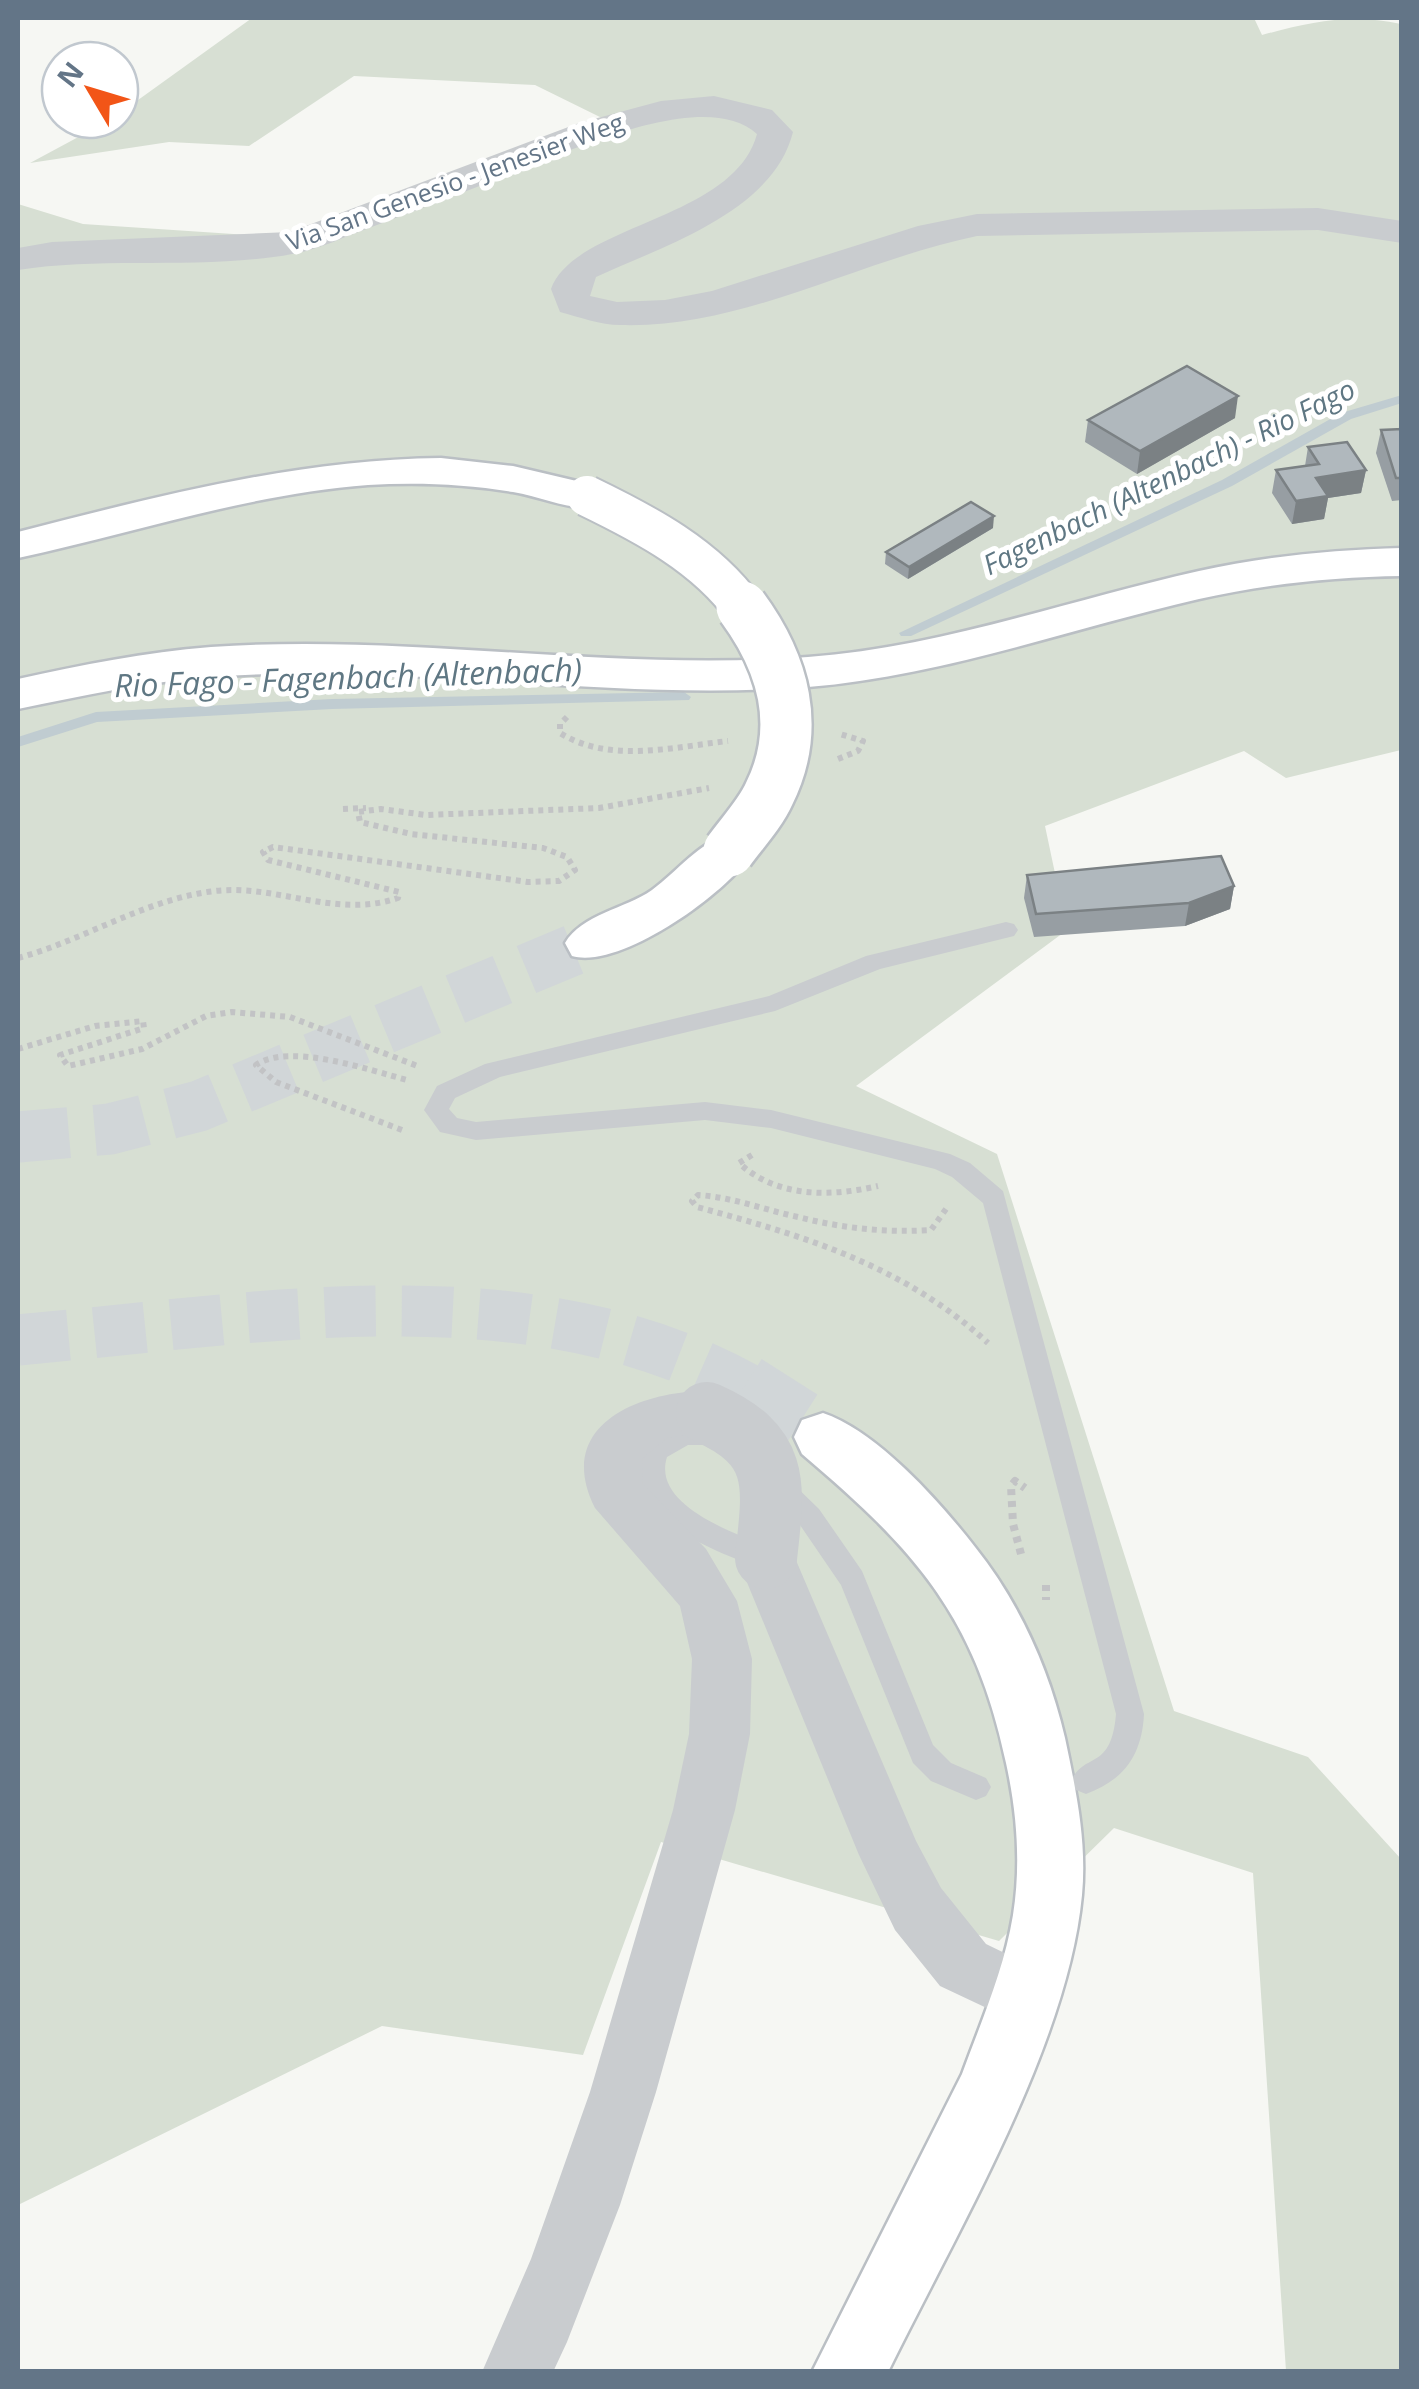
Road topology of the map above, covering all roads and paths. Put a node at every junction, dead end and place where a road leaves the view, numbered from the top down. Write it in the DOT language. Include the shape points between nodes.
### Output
graph roads {
  1 [pos="1402,232"];
  2 [pos="18,259"];
  3 [pos="18,545"];
  4 [pos="1402,562"];
  5 [pos="18,694"];
  6 [pos="568,716"];
  7 [pos="826,735"];
  8 [pos="736,741"];
  9 [pos="821,763"];
  10 [pos="727,784"];
  11 [pos="343,809"];
  12 [pos="368,809"];
  13 [pos="1006,930"];
  14 [pos="590,943"];
  15 [pos="18,958"];
  16 [pos="18,1049"];
  17 [pos="431,1073"];
  18 [pos="422,1084"];
  19 [pos="406,1131"];
  20 [pos="761,1154"];
  21 [pos="888,1182"];
  22 [pos="946,1198"];
  23 [pos="992,1348"];
  24 [pos="823,1437"];
  25 [pos="1032,1505"];
  26 [pos="766,1558"];
  27 [pos="1024,1564"];
  28 [pos="1032,1578"];
  29 [pos="1047,1606"];
  30 [pos="1086,1781"];
  31 [pos="976,1788"];
  32 [pos="1023,1994"];
  33 [pos="516,2372"];
  34 [pos="849,2372"];
  1 -- 2 [label="street, Via San Genesio - Jenesier Weg" via="1318,219 977,226 922,235 668,312 616,316 574,304 569,294 582,269 704,212 770,152 775,132 767,121 703,107 642,115 592,131 297,242"];
  3 -- 14 [label="main road, bridge" via="336,472 465,470 538,481 630,514 738,598 776,659 790,702 786,760 756,818 730,850 667,904"];
  4 -- 5 [label="main road" via="1202,584 872,665 731,676 225,662 98,675"];
  6 -- 8 [label="path" via="560,733 600,751"];
  7 -- 9 [label="path" via="853,734 863,741 851,754"];
  10 -- 12 [label="path" via="599,808 426,815"];
  11 -- 12 [label="path"];
  12 -- 15 [label="path" via="358,812 360,822 542,848 567,857 575,870 559,881 528,882 273,847 263,852 268,860 399,892 398,898 365,905 224,890 184,895 59,949"];
  13 -- 30 [label="lane" via="874,962 775,1003 494,1070 446,1092 436,1110 449,1126 476,1131 665,1111 772,1119 942,1162 994,1198 1130,1714 1119,1758 1104,1775"];
  16 -- 17 [label="path" via="94,1026 144,1021 144,1028 60,1054 68,1066 142,1049 206,1016 264,1013 290,1017"];
  18 -- 19 [label="path" via="279,1055 256,1065 276,1082"];
  20 -- 21 [label="path" via="740,1164 770,1184 827,1192"];
  22 -- 23 [label="path" via="940,1223 912,1232 844,1227 717,1196 698,1195 692,1202 912,1280 954,1307"];
  24 -- 32 [label="main road" via="880,1483 982,1598 1030,1710 1052,1868 1042,1939"];
  25 -- 27 [label="path" via="1015,1482 1013,1524"];
  26 -- 31 [label="lane" via="667,1508 648,1478 656,1450 685,1434 722,1442 799,1504 851,1570 924,1754 941,1772"];
  26 -- 32 [label="street" via="918,1908 963,1964"];
  26 -- 33 [label="street, bridge" via="773,1502 763,1446 746,1430 706,1413 660,1413 640,1422 613,1452 615,1490 703,1588 721,1654 723,1696 701,1817 621,2110 560,2282"];
  28 -- 29 [label="path"];
  32 -- 34 [label="main road" via="991,2088"];
}
